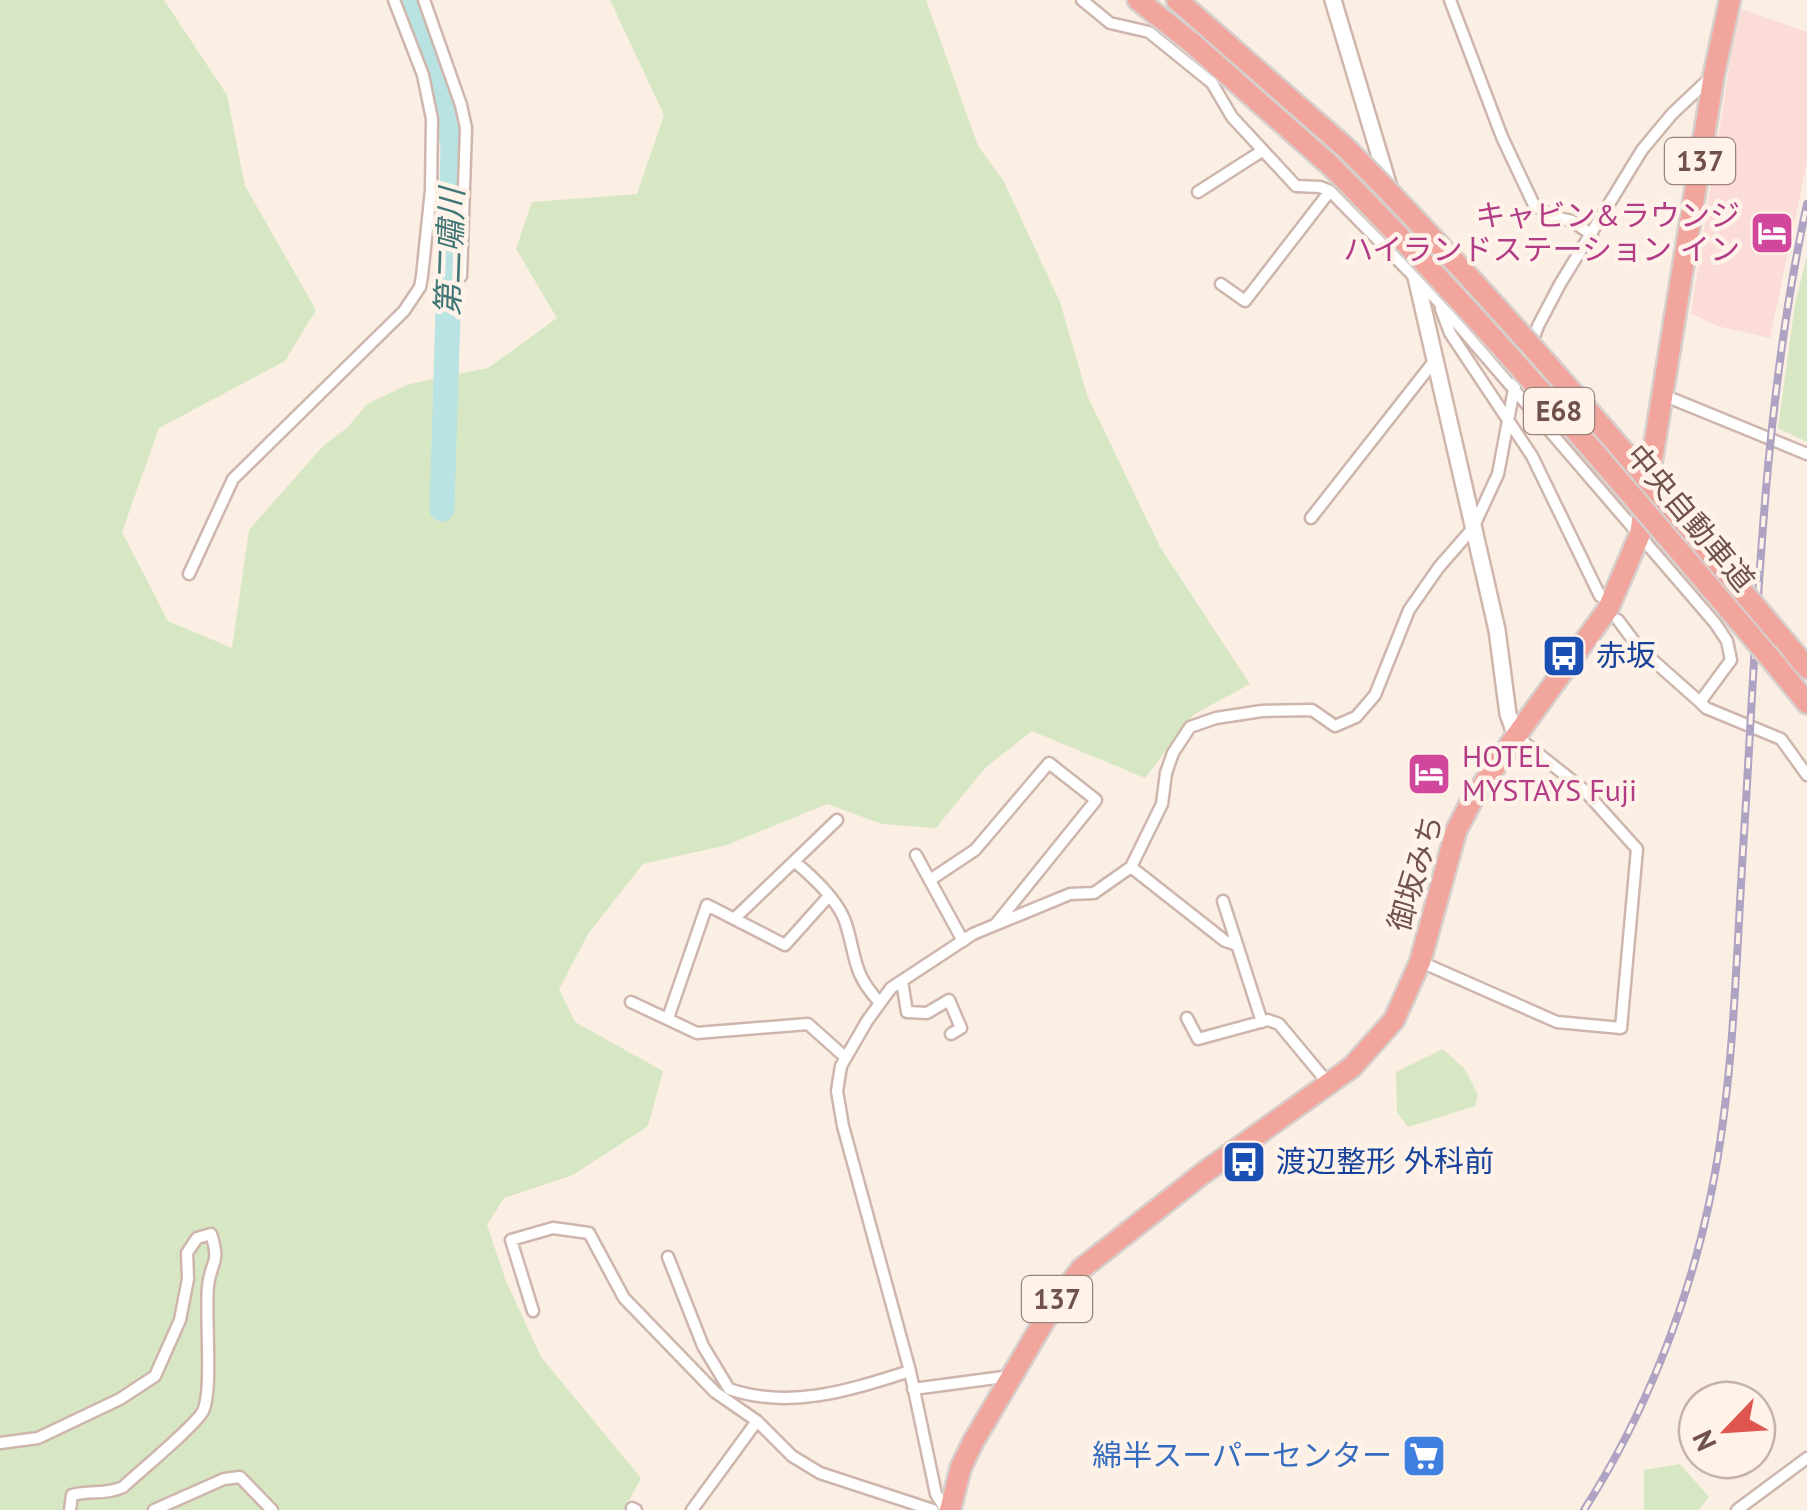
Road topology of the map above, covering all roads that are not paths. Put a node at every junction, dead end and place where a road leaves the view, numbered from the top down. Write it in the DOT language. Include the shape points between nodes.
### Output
graph roads {
  1 [pos="394,0"];
  2 [pos="424,0"];
  3 [pos="1082,0"];
  4 [pos="1138,0"];
  5 [pos="1177,0"];
  6 [pos="1333,0"];
  7 [pos="1450,0"];
  8 [pos="1730,0"];
  9 [pos="1714,74"];
  10 [pos="1262,151"];
  11 [pos="1330,191"];
  12 [pos="1198,192"];
  13 [pos="1592,234"];
  14 [pos="461,276"];
  15 [pos="1416,277"];
  16 [pos="1222,284"];
  17 [pos="1437,300"];
  18 [pos="1435,360"];
  19 [pos="1514,389"];
  20 [pos="1662,394"];
  21 [pos="1507,420"];
  22 [pos="1807,454"];
  23 [pos="1312,518"];
  24 [pos="1473,528"];
  25 [pos="1640,534"];
  26 [pos="190,574"];
  27 [pos="1600,596"];
  28 [pos="1618,620"];
  29 [pos="1807,668"];
  30 [pos="1700,702"];
  31 [pos="1807,702"];
  32 [pos="1516,736"];
  33 [pos="1807,775"];
  34 [pos="838,820"];
  35 [pos="916,855"];
  36 [pos="795,862"];
  37 [pos="1131,866"];
  38 [pos="930,880"];
  39 [pos="828,897"];
  40 [pos="1223,901"];
  41 [pos="735,918"];
  42 [pos="996,925"];
  43 [pos="963,941"];
  44 [pos="1237,945"];
  45 [pos="1420,962"];
  46 [pos="902,981"];
  47 [pos="631,1002"];
  48 [pos="880,1003"];
  49 [pos="668,1018"];
  50 [pos="1187,1018"];
  51 [pos="1262,1022"];
  52 [pos="951,1034"];
  53 [pos="845,1057"];
  54 [pos="1328,1082"];
  55 [pos="668,1257"];
  56 [pos="532,1311"];
  57 [pos="910,1371"];
  58 [pos="1011,1376"];
  59 [pos="914,1389"];
  60 [pos="757,1420"];
  61 [pos="0,1443"];
  62 [pos="1807,1458"];
  63 [pos="70,1510"];
  64 [pos="154,1510"];
  65 [pos="272,1510"];
  66 [pos="692,1510"];
  67 [pos="933,1510"];
  68 [pos="948,1510"];
  69 [pos="1737,1510"];
  1 -- 26 [label="street" via="423,74 432,120 432,190 420,287 404,312 233,479"];
  2 -- 14 [label="street" via="466,128"];
  3 -- 10 [label="street" via="1110,24 1149,32 1212,83"];
  4 -- 31 [label="highway, 中央自動車道 / E68, bridge" via="1262,104 1422,258"];
  5 -- 29 [label="highway, 中央自動車道 / E68, bridge" via="1347,150 1439,242"];
  6 -- 15 [label="street"];
  7 -- 13 [label="street" via="1534,205"];
  8 -- 9 [label="highway, 御坂みち / 137"];
  9 -- 13 [label="street" via="1642,150"];
  9 -- 20 [label="highway, 御坂みち / 137"];
  10 -- 11 [label="street" via="1296,186"];
  10 -- 12 [label="street"];
  11 -- 15 [label="street"];
  11 -- 16 [label="street" via="1244,301"];
  13 -- 19 [label="street" via="1538,326"];
  15 -- 17 [label="street"];
  15 -- 18 [label="street"];
  17 -- 19 [label="street"];
  17 -- 21 [label="street"];
  18 -- 23 [label="street"];
  18 -- 24 [label="street"];
  19 -- 21 [label="street"];
  19 -- 25 [label="street"];
  20 -- 22 [label="street"];
  20 -- 25 [label="highway, 御坂みち / 137"];
  21 -- 24 [label="street" via="1498,474"];
  21 -- 27 [label="street" via="1532,456"];
  24 -- 32 [label="street"];
  24 -- 37 [label="street" via="1409,610 1375,695 1356,716 1335,726 1312,710 1262,711 1190,727 1172,753 1162,804"];
  25 -- 30 [label="street" via="1727,640 1731,660"];
  25 -- 32 [label="highway, 御坂みち / 137" via="1608,610"];
  28 -- 30 [label="street"];
  30 -- 33 [label="street" via="1781,740"];
  32 -- 45 [label="highway, 御坂みち / 137" via="1456,832"];
  32 -- 45 [label="street" via="1584,790 1637,849 1621,1028 1558,1022"];
  34 -- 36 [label="street"];
  35 -- 38 [label="street"];
  36 -- 39 [label="street"];
  36 -- 41 [label="street"];
  37 -- 42 [label="street" via="1094,893 1070,894"];
  37 -- 44 [label="street"];
  38 -- 42 [label="street" via="975,850 1049,763 1096,800"];
  38 -- 43 [label="street"];
  39 -- 41 [label="street" via="785,944"];
  39 -- 48 [label="street" via="845,920 863,984"];
  40 -- 44 [label="street"];
  41 -- 49 [label="street" via="706,904"];
  42 -- 43 [label="street"];
  43 -- 46 [label="street"];
  44 -- 51 [label="street"];
  45 -- 54 [label="highway, 御坂みち / 137" via="1394,1020 1352,1067"];
  46 -- 48 [label="street"];
  46 -- 52 [label="street" via="907,1012 927,1012 949,1000 962,1028"];
  47 -- 49 [label="street"];
  48 -- 53 [label="street"];
  49 -- 53 [label="street" via="696,1033 808,1024"];
  50 -- 51 [label="street" via="1198,1040"];
  51 -- 54 [label="street" via="1279,1024"];
  53 -- 57 [label="street" via="838,1091 843,1126"];
  54 -- 58 [label="highway, 御坂みち / 137" via="1080,1269"];
  55 -- 57 [label="street" via="729,1389 780,1400 837,1394"];
  56 -- 60 [label="street" via="511,1240 553,1228 589,1233 624,1298 716,1392"];
  57 -- 59 [label="street"];
  58 -- 59 [label="street"];
  58 -- 68 [label="highway, 御坂みち / 137" via="961,1467"];
  59 -- 68 [label="street" via="936,1494"];
  60 -- 66 [label="street"];
  60 -- 67 [label="street" via="820,1474"];
  61 -- 63 [label="street" via="38,1438 156,1376 180,1320 187,1252 197,1238 211,1234 218,1254 209,1280 202,1412 123,1487 72,1496"];
  62 -- 69 [label="street"];
  64 -- 65 [label="street" via="224,1478 240,1478"];
}
